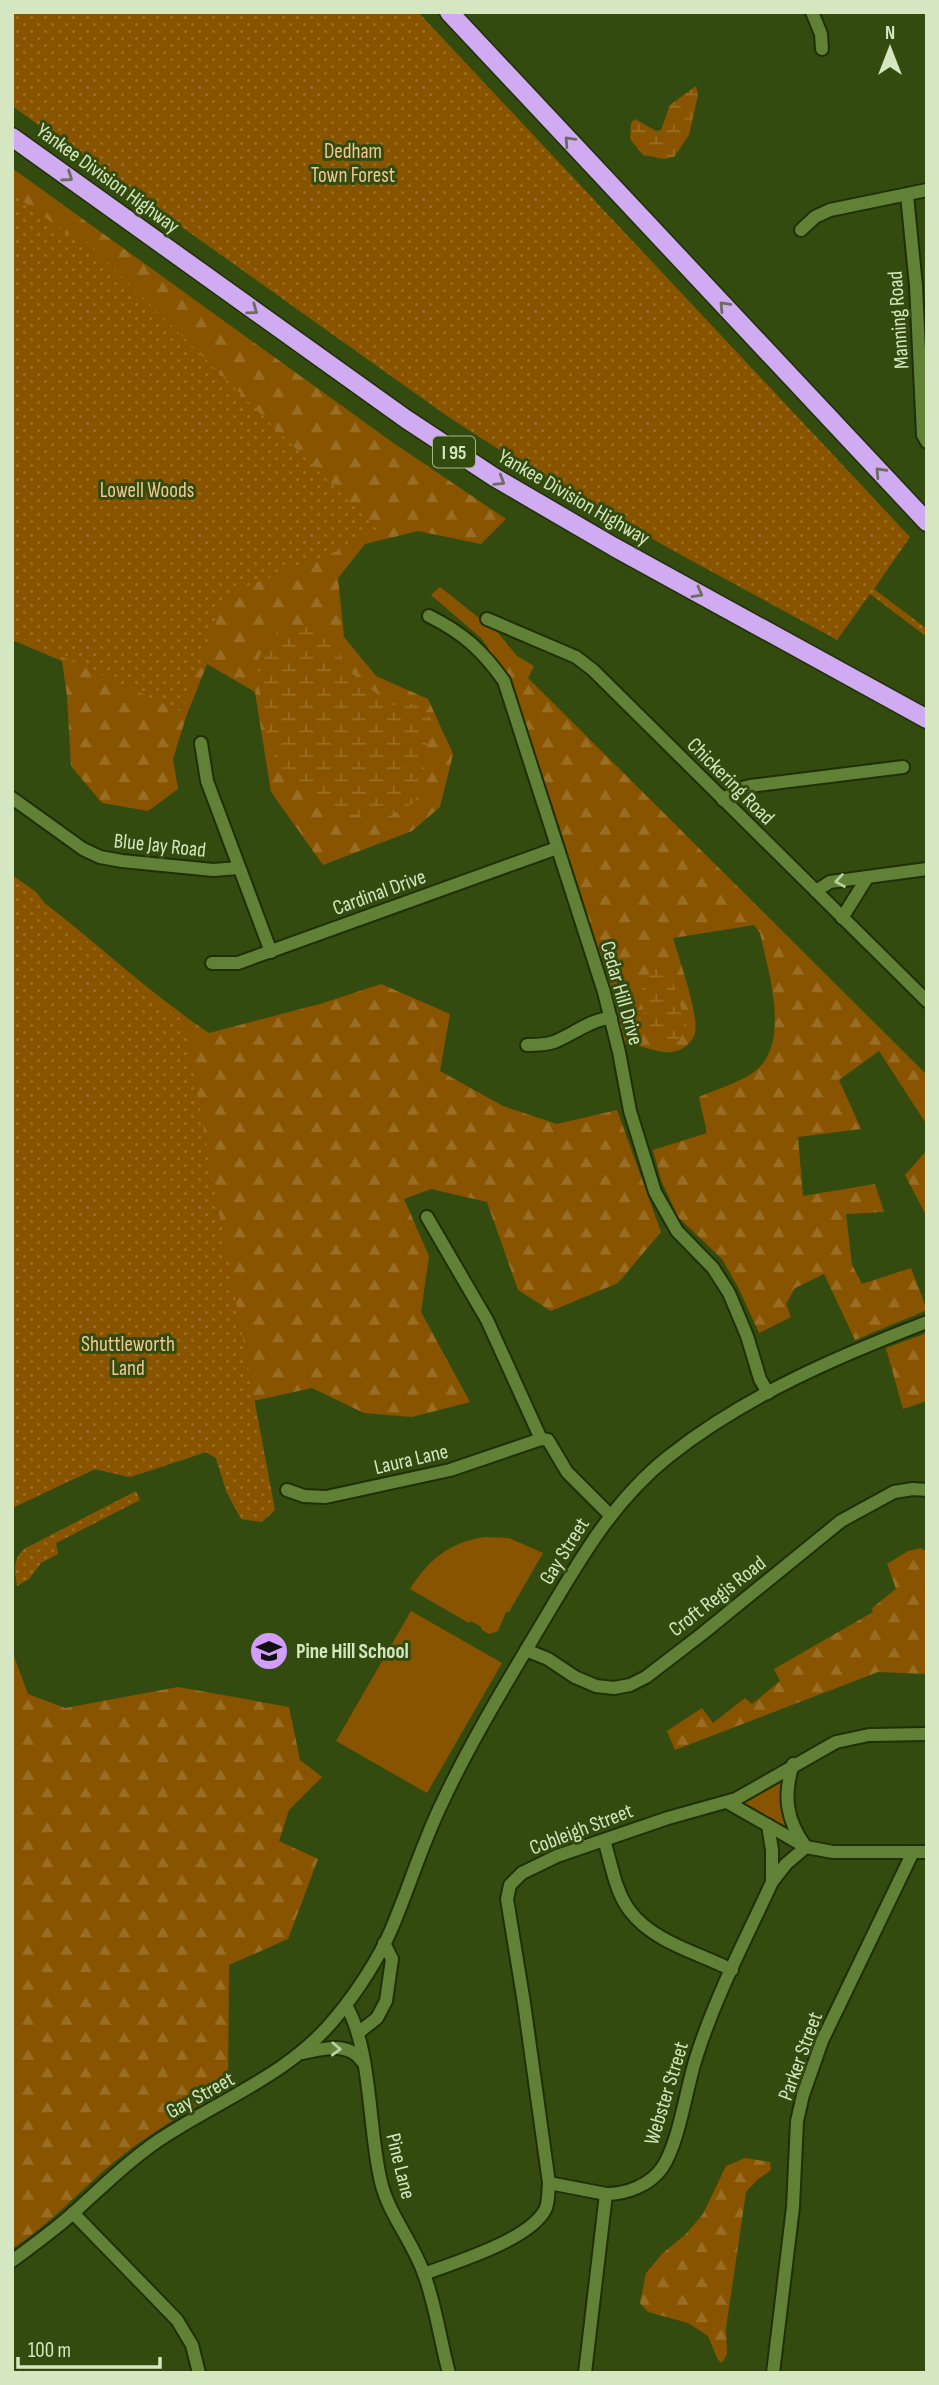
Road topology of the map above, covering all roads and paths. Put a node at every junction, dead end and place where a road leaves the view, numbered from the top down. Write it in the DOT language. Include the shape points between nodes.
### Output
graph roads {
  1 [pos="449,12"];
  2 [pos="813,12"];
  3 [pos="822,49"];
  4 [pos="12,137"];
  5 [pos="927,190"];
  6 [pos="907,195"];
  7 [pos="801,230"];
  8 [pos="927,442"];
  9 [pos="927,522"];
  10 [pos="429,616"];
  11 [pos="487,619"];
  12 [pos="927,719"];
  13 [pos="201,743"];
  14 [pos="903,767"];
  15 [pos="12,797"];
  16 [pos="723,800"];
  17 [pos="557,848"];
  18 [pos="239,868"];
  19 [pos="927,869"];
  20 [pos="867,878"];
  21 [pos="816,891"];
  22 [pos="842,918"];
  23 [pos="271,952"];
  24 [pos="212,962"];
  25 [pos="927,1002"];
  26 [pos="611,1018"];
  27 [pos="527,1045"];
  28 [pos="427,1217"];
  29 [pos="927,1322"];
  30 [pos="768,1392"];
  31 [pos="541,1439"];
  32 [pos="287,1490"];
  33 [pos="927,1490"];
  34 [pos="610,1515"];
  35 [pos="526,1650"];
  36 [pos="927,1734"];
  37 [pos="793,1764"];
  38 [pos="727,1802"];
  39 [pos="768,1825"];
  40 [pos="604,1840"];
  41 [pos="807,1847"];
  42 [pos="920,1852"];
  43 [pos="772,1882"];
  44 [pos="384,1943"];
  45 [pos="732,1970"];
  46 [pos="346,2004"];
  47 [pos="358,2033"];
  48 [pos="302,2053"];
  49 [pos="364,2065"];
  50 [pos="549,2183"];
  51 [pos="606,2194"];
  52 [pos="74,2213"];
  53 [pos="12,2261"];
  54 [pos="424,2274"];
  55 [pos="199,2373"];
  56 [pos="449,2373"];
  57 [pos="585,2373"];
  58 [pos="772,2373"];
  9 -- 1 [label="highway, one-way"];
  2 -- 3 [label="street"];
  4 -- 12 [label="highway, Yankee Division Highway / I 95, one-way" via="484,471"];
  5 -- 6 [label="street"];
  6 -- 7 [label="street" via="830,210"];
  6 -- 8 [label="street, Manning Road"];
  10 -- 17 [label="street, Cedar Hill Drive" via="472,642 504,681"];
  11 -- 16 [label="street, Chickering Road" via="576,657 593,670"];
  13 -- 18 [label="street" via="207,781"];
  14 -- 16 [label="street" via="750,786"];
  15 -- 18 [label="street, Blue Jay Road" via="100,857 213,870"];
  16 -- 21 [label="street, Chickering Road"];
  17 -- 23 [label="street, Cardinal Drive"];
  17 -- 26 [label="street, Cedar Hill Drive"];
  18 -- 23 [label="street"];
  19 -- 20 [label="street"];
  20 -- 21 [label="street, one-way" via="830,882"];
  20 -- 22 [label="street"];
  21 -- 22 [label="street, Chickering Road"];
  22 -- 25 [label="street, Chickering Road"];
  23 -- 24 [label="street, Cardinal Drive" via="238,963"];
  26 -- 27 [label="street" via="556,1041"];
  26 -- 30 [label="street, Cedar Hill Drive" via="655,1192 677,1231 729,1293"];
  28 -- 31 [label="street" via="487,1320"];
  29 -- 30 [label="street, Gay Street" via="827,1362"];
  30 -- 34 [label="street, Gay Street" via="668,1457"];
  31 -- 32 [label="street, Laura Lane" via="450,1470 326,1497"];
  31 -- 34 [label="street" via="548,1440 567,1472"];
  33 -- 35 [label="street, Croft Regis Road" via="894,1492 841,1521 692,1642 631,1685 596,1686"];
  34 -- 35 [label="street, Gay Street"];
  35 -- 44 [label="street, Gay Street" via="451,1783"];
  36 -- 37 [label="street, Cobleigh Street" via="847,1738"];
  37 -- 38 [label="street, Cobleigh Street"];
  37 -- 41 [label="street" via="787,1808"];
  38 -- 39 [label="street"];
  38 -- 40 [label="street, Cobleigh Street"];
  39 -- 41 [label="street"];
  39 -- 43 [label="street, Webster Street"];
  40 -- 45 [label="street" via="629,1910 676,1945"];
  40 -- 50 [label="street, Cobleigh Street" via="522,1873 510,1885 507,1899"];
  41 -- 42 [label="street" via="833,1852"];
  41 -- 43 [label="street, Webster Street"];
  42 -- 58 [label="street, Parker Street" via="822,2040 803,2095"];
  43 -- 45 [label="street, Webster Street"];
  44 -- 46 [label="street, Gay Street"];
  44 -- 47 [label="street" via="392,1959 386,2001 377,2018"];
  45 -- 51 [label="street, Webster Street" via="696,2056 664,2164 646,2183 620,2194"];
  46 -- 47 [label="street, Pine Lane"];
  46 -- 48 [label="street, Gay Street"];
  47 -- 49 [label="street, Pine Lane"];
  48 -- 49 [label="street, one-way" via="343,2048"];
  48 -- 52 [label="street, Gay Street" via="162,2138"];
  49 -- 54 [label="street, Pine Lane" via="381,2183"];
  50 -- 51 [label="street"];
  50 -- 54 [label="street" via="545,2210 526,2230"];
  51 -- 57 [label="street"];
  52 -- 53 [label="street, Gay Street"];
  52 -- 55 [label="street" via="177,2320 192,2345"];
  54 -- 56 [label="street, Pine Lane"];
}
